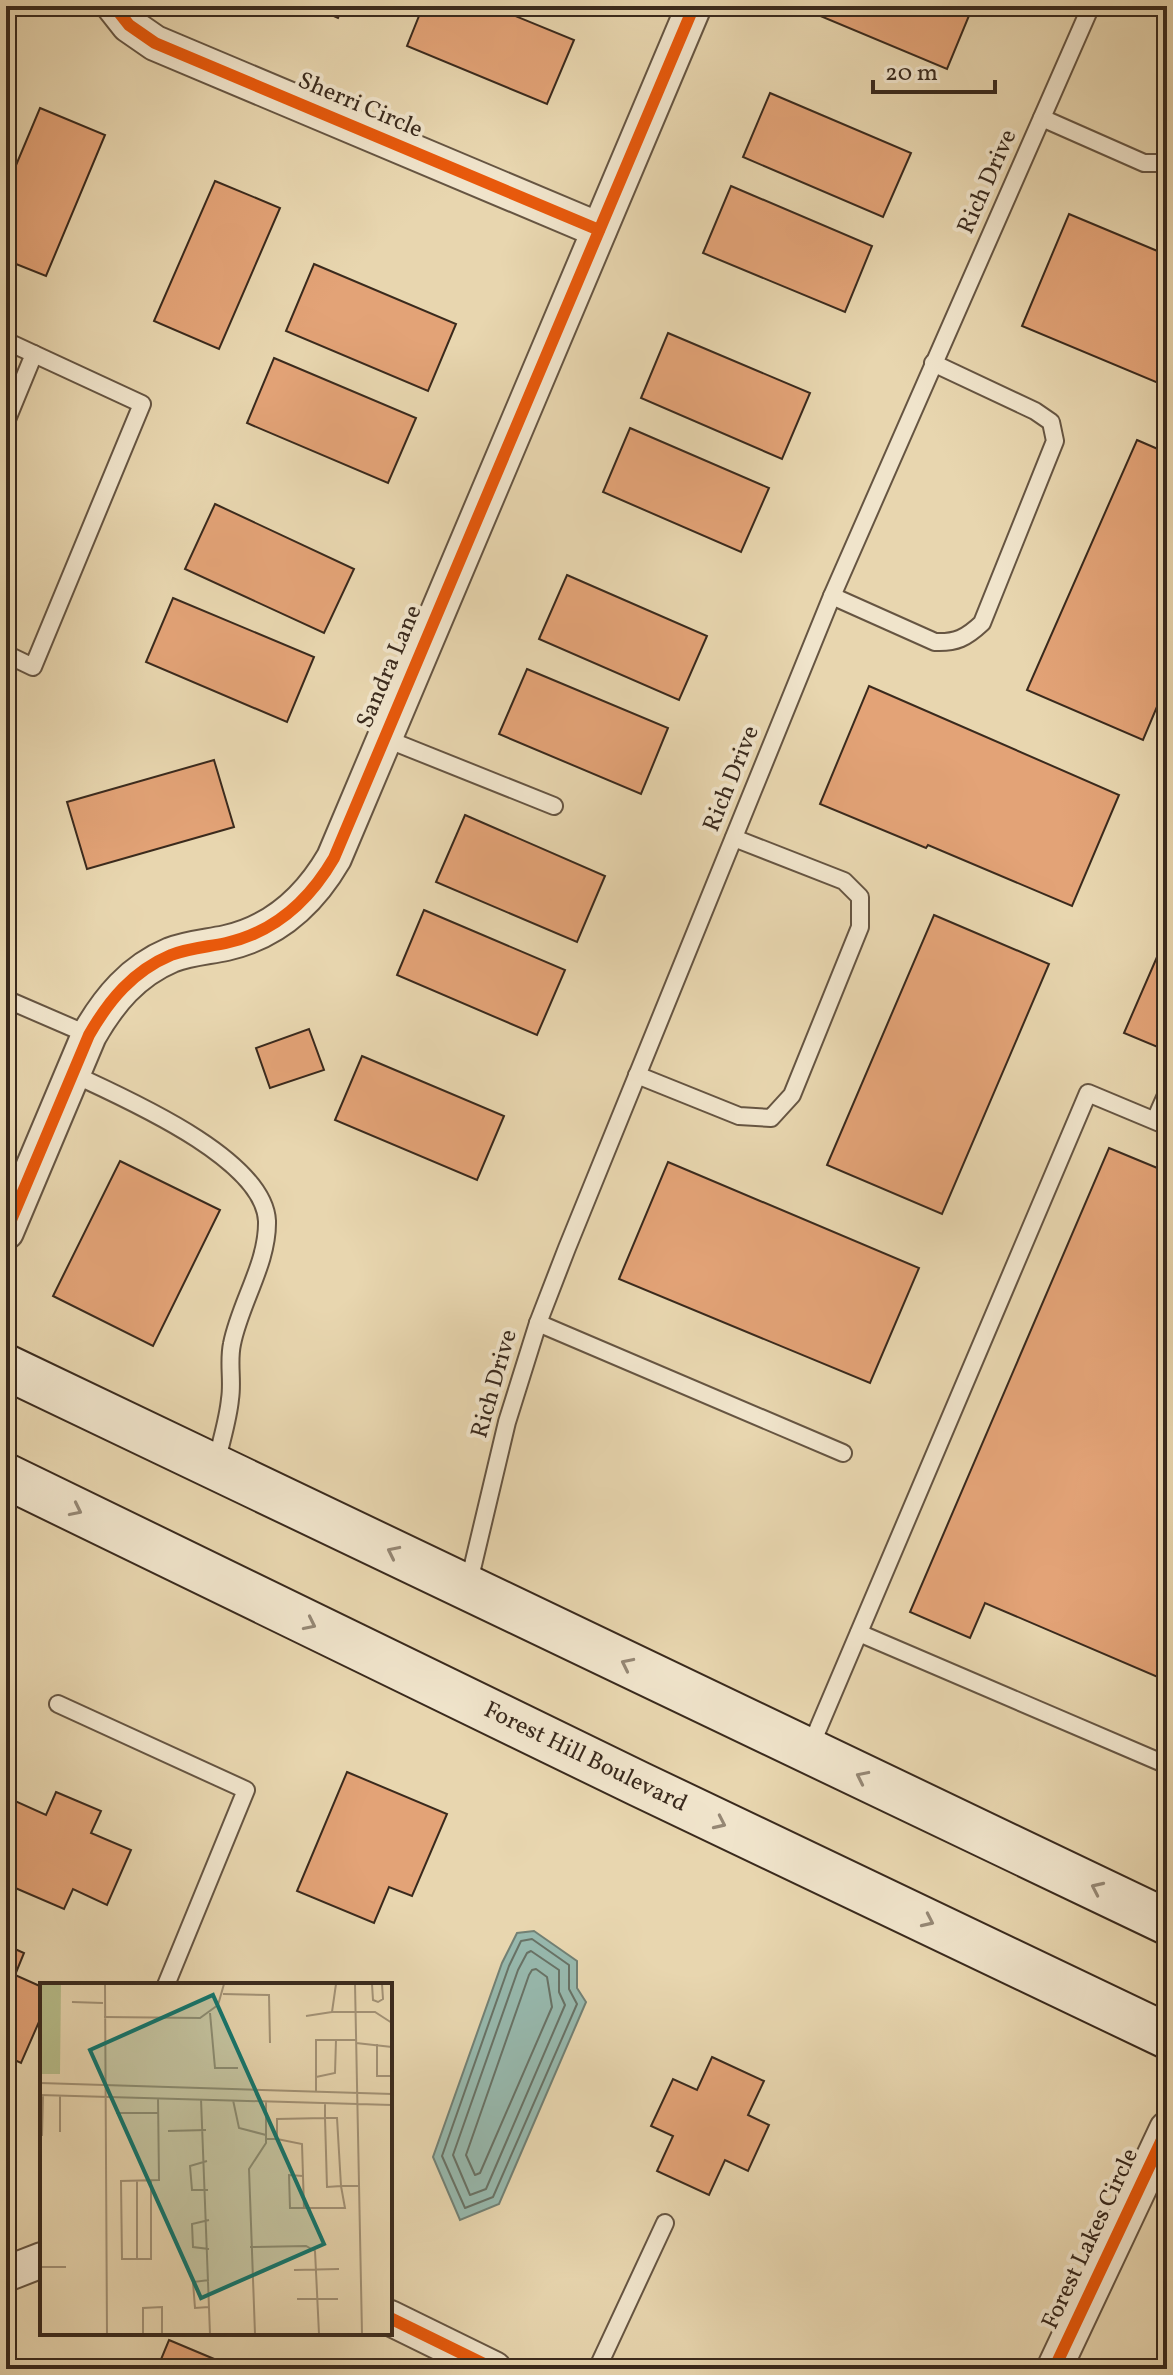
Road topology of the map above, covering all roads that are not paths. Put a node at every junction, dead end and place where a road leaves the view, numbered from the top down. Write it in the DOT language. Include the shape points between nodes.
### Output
graph roads {
  1 [pos="114,6"];
  2 [pos="694,6"];
  3 [pos="1091,6"];
  4 [pos="1042,118"];
  5 [pos="1167,163"];
  6 [pos="599,230"];
  7 [pos="6,341"];
  8 [pos="34,354"];
  9 [pos="933,363"];
  10 [pos="6,422"];
  11 [pos="832,596"];
  12 [pos="6,654"];
  13 [pos="384,738"];
  14 [pos="554,806"];
  15 [pos="734,838"];
  16 [pos="7,1000"];
  17 [pos="89,1035"];
  18 [pos="73,1074"];
  19 [pos="637,1075"];
  20 [pos="1167,1093"];
  21 [pos="1161,1123"];
  22 [pos="6,1232"];
  23 [pos="538,1323"];
  24 [pos="6,1367"];
  25 [pos="843,1453"];
  26 [pos="215,1467"];
  27 [pos="6,1476"];
  28 [pos="467,1587"];
  29 [pos="859,1633"];
  30 [pos="58,1704"];
  31 [pos="808,1751"];
  32 [pos="1167,1765"];
  33 [pos="1167,1922"];
  34 [pos="167,1983"];
  35 [pos="1167,2036"];
  36 [pos="1167,2129"];
  37 [pos="665,2223"];
  38 [pos="40,2261"];
  39 [pos="6,2274"];
  40 [pos="392,2319"];
  41 [pos="494,2369"];
  42 [pos="597,2369"];
  43 [pos="1054,2369"];
  1 -- 6 [label="street, Sherri Circle" via="129,25 155,43"];
  2 -- 6 [label="street, Sandra Lane"];
  3 -- 4 [label="lane, Rich Drive"];
  4 -- 5 [label="lane" via="1144,163"];
  4 -- 9 [label="lane, Rich Drive"];
  6 -- 13 [label="street, Sandra Lane"];
  7 -- 8 [label="lane"];
  8 -- 10 [label="lane"];
  8 -- 12 [label="lane" via="142,404 33,667"];
  9 -- 11 [label="lane, Rich Drive"];
  9 -- 11 [label="lane" via="1035,411 1051,422 1055,441 982,623 968,637 935,642"];
  11 -- 15 [label="lane, Rich Drive"];
  13 -- 14 [label="lane"];
  13 -- 17 [label="street, Sandra Lane" via="334,858 301,904 254,934 171,955 146,968 123,986"];
  15 -- 19 [label="lane, Rich Drive"];
  15 -- 19 [label="lane" via="844,881 860,897 860,927 792,1095 771,1118 739,1116"];
  16 -- 17 [label="lane"];
  17 -- 18 [label="street, Sandra Lane"];
  18 -- 22 [label="street, Sandra Lane"];
  18 -- 26 [label="lane" via="188,1133 238,1168 255,1188 267,1218 264,1248 231,1348 230,1400"];
  19 -- 23 [label="lane, Rich Drive"];
  20 -- 21 [label="lane"];
  21 -- 29 [label="lane" via="1088,1093"];
  23 -- 25 [label="lane"];
  23 -- 28 [label="lane, Rich Drive" via="507,1422"];
  24 -- 26 [label="main road"];
  28 -- 26 [label="main road, one-way"];
  27 -- 35 [label="main road, Forest Hill Boulevard, one-way"];
  31 -- 28 [label="main road, one-way"];
  29 -- 31 [label="lane"];
  29 -- 32 [label="lane"];
  30 -- 34 [label="lane" via="246,1790"];
  33 -- 31 [label="main road, one-way"];
  36 -- 43 [label="street, Forest Lakes Circle"];
  37 -- 42 [label="lane"];
  38 -- 39 [label="street"];
  40 -- 41 [label="street"];
}
